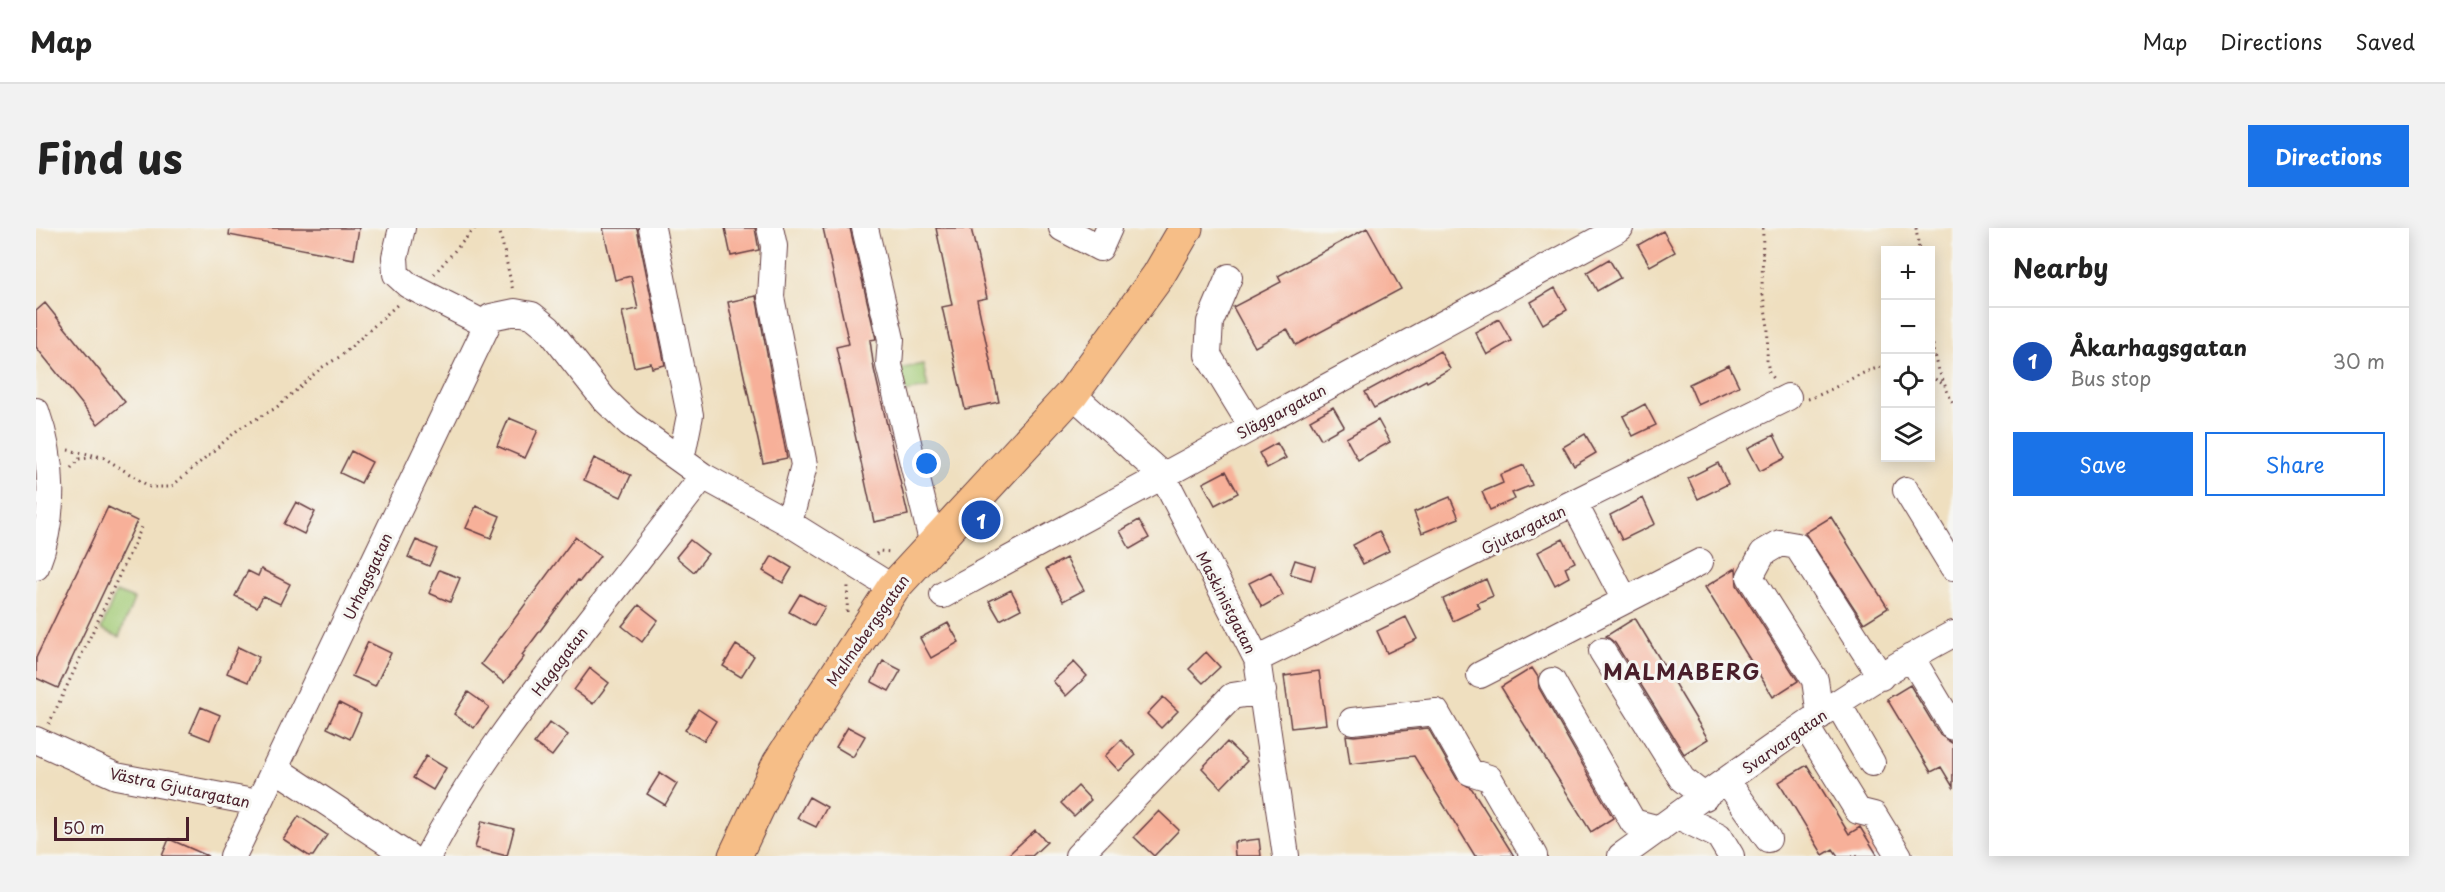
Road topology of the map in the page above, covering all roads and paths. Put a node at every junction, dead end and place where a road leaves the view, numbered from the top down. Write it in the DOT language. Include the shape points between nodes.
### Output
graph roads {
  1 [pos="402,228"];
  2 [pos="475,228"];
  3 [pos="499,228"];
  4 [pos="652,228"];
  5 [pos="770,228"];
  6 [pos="865,228"];
  7 [pos="1062,228"];
  8 [pos="1109,228"];
  9 [pos="1186,228"];
  10 [pos="1620,228"];
  11 [pos="1763,228"];
  12 [pos="1916,228"];
  13 [pos="1918,246"];
  14 [pos="1228,277"];
  15 [pos="417,290"];
  16 [pos="515,312"];
  17 [pos="487,324"];
  18 [pos="1935,352"];
  19 [pos="1881,367"];
  20 [pos="1935,379"];
  21 [pos="1944,385"];
  22 [pos="1072,394"];
  23 [pos="1788,397"];
  24 [pos="1953,405"];
  25 [pos="36,411"];
  26 [pos="1252,427"];
  27 [pos="45,446"];
  28 [pos="681,460"];
  29 [pos="704,476"];
  30 [pos="1163,476"];
  31 [pos="1905,490"];
  32 [pos="1574,503"];
  33 [pos="789,523"];
  34 [pos="143,525"];
  35 [pos="933,545"];
  36 [pos="879,551"];
  37 [pos="898,553"];
  38 [pos="1700,562"];
  39 [pos="36,567"];
  40 [pos="1953,567"];
  41 [pos="893,588"];
  42 [pos="943,595"];
  43 [pos="1625,600"];
  44 [pos="1945,632"];
  45 [pos="1602,651"];
  46 [pos="1911,657"];
  47 [pos="1257,659"];
  48 [pos="1480,675"];
  49 [pos="1881,676"];
  50 [pos="1552,681"];
  51 [pos="1263,691"];
  52 [pos="1821,715"];
  53 [pos="1352,721"];
  54 [pos="1953,727"];
  55 [pos="38,741"];
  56 [pos="1872,763"];
  57 [pos="276,769"];
  58 [pos="1727,781"];
  59 [pos="1705,796"];
  60 [pos="258,804"];
  61 [pos="1669,822"];
  62 [pos="1768,839"];
  63 [pos="1623,855"];
  64 [pos="233,856"];
  65 [pos="408,856"];
  66 [pos="428,856"];
  67 [pos="735,856"];
  68 [pos="1078,856"];
  69 [pos="1286,856"];
  70 [pos="1534,856"];
  71 [pos="1731,856"];
  72 [pos="1899,856"];
  1 -- 15 [label="street" via="395,257 396,274"];
  2 -- 15 [label="path"];
  3 -- 16 [label="path"];
  4 -- 28 [label="street" via="690,415"];
  5 -- 33 [label="street" via="774,246 771,297 804,465"];
  6 -- 35 [label="street" via="891,339 889,365"];
  7 -- 8 [label="street" via="1100,248"];
  9 -- 22 [label="main road, Malmabergsgatan" via="1158,276"];
  10 -- 26 [label="street, Släggargatan"];
  11 -- 23 [label="path" via="1767,360 1769,373"];
  12 -- 13 [label="path"];
  14 -- 26 [label="street" via="1210,322 1208,355"];
  15 -- 17 [label="street"];
  15 -- 27 [label="path" via="341,357 321,368 276,408 240,428 171,487 150,487 103,457"];
  16 -- 17 [label="street" via="491,317"];
  16 -- 28 [label="street" via="532,315 548,328 603,398 629,423"];
  17 -- 57 [label="street, Urhagsgatan"];
  18 -- 21 [label="path"];
  19 -- 23 [label="path" via="1867,369 1824,394 1802,400"];
  20 -- 21 [label="path"];
  21 -- 24 [label="path"];
  22 -- 30 [label="street, Maskinistgatan"];
  22 -- 35 [label="main road, Malmabergsgatan"];
  23 -- 32 [label="street, Gjutargatan"];
  25 -- 27 [label="street"];
  26 -- 30 [label="street, Släggargatan"];
  27 -- 39 [label="street" via="49,524"];
  28 -- 29 [label="street"];
  29 -- 33 [label="street"];
  29 -- 66 [label="street, Hagagatan" via="551,670 450,815"];
  30 -- 42 [label="street, Släggargatan"];
  30 -- 47 [label="street, Maskinistgatan"];
  31 -- 40 [label="street"];
  32 -- 43 [label="street"];
  32 -- 47 [label="street, Gjutargatan"];
  33 -- 41 [label="street"];
  34 -- 55 [label="path"];
  35 -- 41 [label="main road, Malmabergsgatan"];
  36 -- 37 [label="path"];
  38 -- 43 [label="street"];
  41 -- 67 [label="main road, Malmabergsgatan" via="779,763"];
  43 -- 48 [label="street"];
  44 -- 46 [label="street, Svarvargatan"];
  45 -- 59 [label="street" via="1682,779"];
  46 -- 49 [label="street, Svarvargatan"];
  46 -- 54 [label="street"];
  47 -- 51 [label="street, Maskinistgatan"];
  49 -- 52 [label="street, Svarvargatan"];
  49 -- 52 [label="street" via="1797,546 1780,543 1763,553 1750,577 1815,680"];
  50 -- 61 [label="street" via="1633,822"];
  51 -- 68 [label="street" via="1232,696"];
  51 -- 69 [label="street, Maskinistgatan"];
  52 -- 56 [label="street"];
  52 -- 58 [label="street, Svarvargatan"];
  52 -- 72 [label="street" via="1858,811 1874,815"];
  53 -- 70 [label="street" via="1436,712 1470,772 1489,778"];
  55 -- 60 [label="street, Västra Gjutargatan" via="116,776"];
  57 -- 60 [label="street, Urhagsgatan"];
  57 -- 65 [label="street"];
  58 -- 59 [label="street, Svarvargatan"];
  58 -- 62 [label="street"];
  59 -- 61 [label="street, Svarvargatan"];
  60 -- 64 [label="street, Urhagsgatan"];
  61 -- 63 [label="street, Svarvargatan"];
  61 -- 71 [label="street" via="1719,836"];
}
